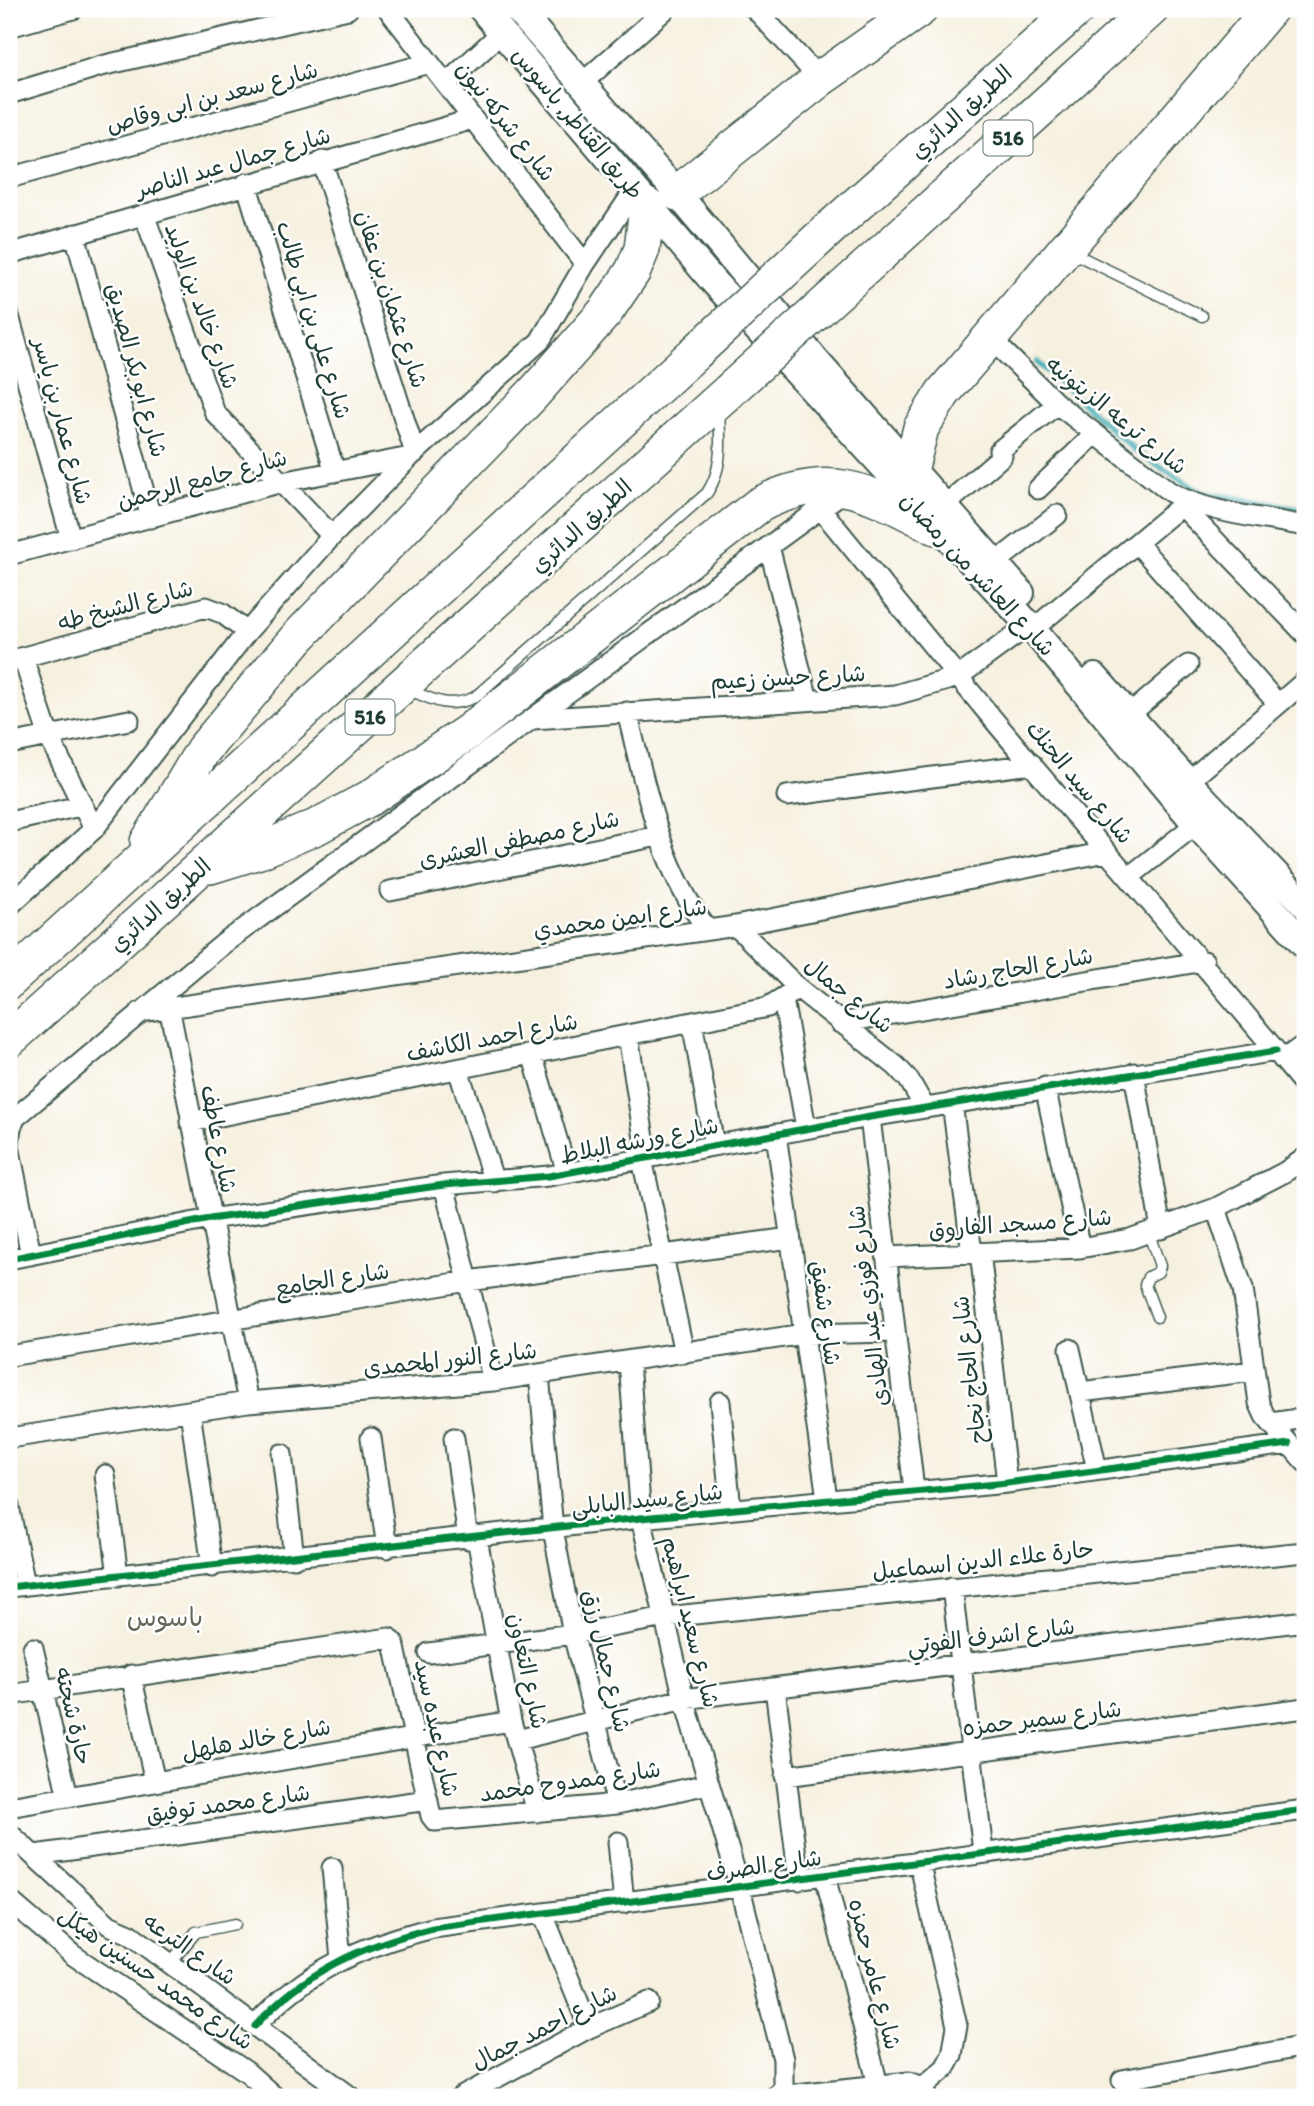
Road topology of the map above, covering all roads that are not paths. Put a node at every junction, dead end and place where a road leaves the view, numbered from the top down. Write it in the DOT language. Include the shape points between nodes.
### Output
graph roads {
  1 [pos="73,9"];
  2 [pos="348,9"];
  3 [pos="387,9"];
  4 [pos="482,9"];
  5 [pos="666,9"];
  6 [pos="755,9"];
  7 [pos="920,9"];
  8 [pos="1077,9"];
  9 [pos="1151,9"];
  10 [pos="1270,9"];
  11 [pos="525,11"];
  12 [pos="9,27"];
  13 [pos="502,32"];
  14 [pos="429,63"];
  15 [pos="820,79"];
  16 [pos="446,84"];
  17 [pos="581,84"];
  18 [pos="9,94"];
  19 [pos="473,119"];
  20 [pos="322,161"];
  21 [pos="9,178"];
  22 [pos="246,183"];
  23 [pos="653,197"];
  24 [pos="144,214"];
  25 [pos="75,234"];
  26 [pos="1066,250"];
  27 [pos="9,254"];
  28 [pos="585,264"];
  29 [pos="9,316"];
  30 [pos="1202,316"];
  31 [pos="991,339"];
  32 [pos="724,396"];
  33 [pos="1057,404"];
  34 [pos="1094,435"];
  35 [pos="412,455"];
  36 [pos="911,467"];
  37 [pos="335,472"];
  38 [pos="282,482"];
  39 [pos="850,487"];
  40 [pos="1038,489"];
  41 [pos="1184,504"];
  42 [pos="820,508"];
  43 [pos="1057,515"];
  44 [pos="940,517"];
  45 [pos="151,518"];
  46 [pos="1305,526"];
  47 [pos="332,536"];
  48 [pos="71,539"];
  49 [pos="1137,543"];
  50 [pos="769,545"];
  51 [pos="9,555"];
  52 [pos="995,563"];
  53 [pos="1037,623"];
  54 [pos="247,632"];
  55 [pos="1305,634"];
  56 [pos="16,659"];
  57 [pos="1188,665"];
  58 [pos="958,677"];
  59 [pos="1305,681"];
  60 [pos="403,687"];
  61 [pos="808,700"];
  62 [pos="1278,704"];
  63 [pos="627,712"];
  64 [pos="1129,715"];
  65 [pos="532,719"];
  66 [pos="129,720"];
  67 [pos="48,737"];
  68 [pos="9,744"];
  69 [pos="1032,764"];
  70 [pos="1188,782"];
  71 [pos="787,796"];
  72 [pos="80,806"];
  73 [pos="9,822"];
  74 [pos="1196,824"];
  75 [pos="94,829"];
  76 [pos="658,836"];
  77 [pos="1106,852"];
  78 [pos="139,864"];
  79 [pos="200,870"];
  80 [pos="1129,877"];
  81 [pos="390,891"];
  82 [pos="1305,905"];
  83 [pos="9,906"];
  84 [pos="736,926"];
  85 [pos="708,930"];
  86 [pos="1305,944"];
  87 [pos="1203,961"];
  88 [pos="9,981"];
  89 [pos="790,993"];
  90 [pos="169,1007"];
  91 [pos="139,1012"];
  92 [pos="692,1022"];
  93 [pos="841,1023"];
  94 [pos="628,1035"];
  95 [pos="9,1040"];
  96 [pos="1305,1044"];
  97 [pos="532,1054"];
  98 [pos="1280,1055"];
  99 [pos="458,1069"];
  100 [pos="1134,1073"];
  101 [pos="1305,1086"];
  102 [pos="1045,1087"];
  103 [pos="952,1103"];
  104 [pos="925,1108"];
  105 [pos="870,1116"];
  106 [pos="190,1122"];
  107 [pos="806,1128"];
  108 [pos="776,1134"];
  109 [pos="9,1145"];
  110 [pos="714,1145"];
  111 [pos="645,1158"];
  112 [pos="1305,1158"];
  113 [pos="567,1173"];
  114 [pos="494,1182"];
  115 [pos="444,1185"];
  116 [pos="1216,1208"];
  117 [pos="209,1219"];
  118 [pos="1155,1231"];
  119 [pos="790,1238"];
  120 [pos="1080,1248"];
  121 [pos="976,1253"];
  122 [pos="31,1255"];
  123 [pos="663,1257"];
  124 [pos="887,1257"];
  125 [pos="9,1259"];
  126 [pos="468,1281"];
  127 [pos="1157,1317"];
  128 [pos="231,1320"];
  129 [pos="895,1332"];
  130 [pos="804,1334"];
  131 [pos="1070,1349"];
  132 [pos="684,1353"];
  133 [pos="9,1356"];
  134 [pos="629,1362"];
  135 [pos="1254,1371"];
  136 [pos="539,1374"];
  137 [pos="493,1381"];
  138 [pos="1080,1392"];
  139 [pos="248,1402"];
  140 [pos="720,1402"];
  141 [pos="190,1411"];
  142 [pos="1305,1418"];
  143 [pos="1271,1423"];
  144 [pos="9,1438"];
  145 [pos="371,1438"];
  146 [pos="454,1438"];
  147 [pos="1289,1444"];
  148 [pos="282,1454"];
  149 [pos="1305,1462"];
  150 [pos="1097,1470"];
  151 [pos="105,1475"];
  152 [pos="1007,1483"];
  153 [pos="914,1490"];
  154 [pos="827,1499"];
  155 [pos="9,1506"];
  156 [pos="731,1509"];
  157 [pos="641,1518"];
  158 [pos="553,1529"];
  159 [pos="473,1538"];
  160 [pos="387,1548"];
  161 [pos="1305,1552"];
  162 [pos="294,1558"];
  163 [pos="212,1566"];
  164 [pos="118,1576"];
  165 [pos="17,1586"];
  166 [pos="952,1587"];
  167 [pos="665,1616"];
  168 [pos="1305,1621"];
  169 [pos="573,1634"];
  170 [pos="496,1644"];
  171 [pos="33,1647"];
  172 [pos="429,1653"];
  173 [pos="962,1664"];
  174 [pos="131,1675"];
  175 [pos="42,1688"];
  176 [pos="775,1688"];
  177 [pos="9,1695"];
  178 [pos="684,1699"];
  179 [pos="1305,1709"];
  180 [pos="595,1719"];
  181 [pos="514,1731"];
  182 [pos="414,1737"];
  183 [pos="971,1752"];
  184 [pos="785,1776"];
  185 [pos="155,1782"];
  186 [pos="708,1784"];
  187 [pos="68,1797"];
  188 [pos="428,1800"];
  189 [pos="617,1804"];
  190 [pos="9,1807"];
  191 [pos="1305,1810"];
  192 [pos="537,1812"];
  193 [pos="438,1822"];
  194 [pos="9,1833"];
  195 [pos="618,1842"];
  196 [pos="983,1853"];
  197 [pos="35,1855"];
  198 [pos="919,1861"];
  199 [pos="332,1868"];
  200 [pos="825,1876"];
  201 [pos="799,1880"];
  202 [pos="740,1888"];
  203 [pos="9,1900"];
  204 [pos="624,1903"];
  205 [pos="543,1914"];
  206 [pos="235,1924"];
  207 [pos="341,1959"];
  208 [pos="170,1963"];
  209 [pos="649,2002"];
  210 [pos="255,2025"];
  211 [pos="589,2028"];
  212 [pos="1305,2046"];
  213 [pos="1122,2080"];
  214 [pos="878,2085"];
  215 [pos="925,2092"];
  216 [pos="275,2097"];
  217 [pos="351,2097"];
  218 [pos="461,2097"];
  219 [pos="776,2097"];
  1 -- 12 [label="street"];
  2 -- 18 [label="street" via="101,66"];
  3 -- 14 [label="street, شارع شركه نيون"];
  4 -- 13 [label="main road, طريق القناطر, باسوس"];
  5 -- 17 [label="street"];
  6 -- 15 [label="street"];
  7 -- 15 [label="highway"];
  8 -- 78 [label="highway, الطريق الدائري / 516, bridge" via="827,232"];
  9 -- 32 [label="highway, الطريق الدائري / 516, bridge"];
  10 -- 26 [label="highway"];
  11 -- 17 [label="main road, طريق القناطر, باسوس"];
  13 -- 16 [label="street"];
  13 -- 23 [label="main road, طريق القناطر, باسوس"];
  14 -- 16 [label="street, شارع شركه نيون"];
  14 -- 21 [label="street, شارع سعد بن ابى وقاص"];
  15 -- 23 [label="highway"];
  16 -- 19 [label="street, شارع شركه نيون"];
  17 -- 23 [label="main road, طريق القناطر, باسوس"];
  19 -- 20 [label="street, شارع جمال عبد الناصر"];
  19 -- 28 [label="street, شارع شركه نيون"];
  20 -- 22 [label="street, شارع جمال عبد الناصر"];
  20 -- 35 [label="street, شارع عثمان بن عفان"];
  22 -- 24 [label="street, شارع جمال عبد الناصر"];
  22 -- 37 [label="street, شارع على بن ابى طالب"];
  23 -- 28 [label="street"];
  23 -- 36 [label="main road, شارع العاشر من رمضان" via="818,362"];
  23 -- 44 [label="main road, شارع العاشر من رمضان"];
  23 -- 78 [label="highway" via="637,260 606,311 533,394 296,638 203,750 155,827"];
  24 -- 25 [label="street, شارع جمال عبد الناصر"];
  24 -- 38 [label="street, شارع خالد بن الوليد" via="215,413"];
  25 -- 27 [label="street, شارع جمال عبد الناصر"];
  25 -- 45 [label="street, شارع ابو بكر الصديق"];
  26 -- 30 [label="lane"];
  26 -- 31 [label="highway"];
  28 -- 35 [label="street" via="540,341"];
  29 -- 48 [label="street, شارع عمار بن ياسر"];
  31 -- 33 [label="street, شارع ترعه الزيتونيه"];
  31 -- 36 [label="highway" via="930,410"];
  32 -- 60 [label="highway, الطريق الدائري / 516"];
  32 -- 60 [label="lane" via="720,459 707,493 475,697 440,704"];
  33 -- 34 [label="street, شارع ترعه الزيتونيه"];
  33 -- 44 [label="street" via="999,451 1002,456"];
  34 -- 40 [label="street"];
  34 -- 41 [label="street, شارع ترعه الزيتونيه"];
  35 -- 37 [label="street, شارع جامع الرحمن"];
  35 -- 47 [label="street"];
  36 -- 44 [label="main road, شارع العاشر من رمضان"];
  37 -- 38 [label="street, شارع جامع الرحمن"];
  38 -- 45 [label="street, شارع جامع الرحمن"];
  38 -- 47 [label="street, شارع خالد بن الوليد"];
  39 -- 42 [label="street"];
  39 -- 44 [label="highway"];
  39 -- 79 [label="highway" via="803,487 759,505 468,732 370,798 282,841"];
  41 -- 46 [label="street, شارع ترعه الزيتونيه"];
  41 -- 49 [label="street, شارع حسن زعيم"];
  41 -- 55 [label="street"];
  42 -- 50 [label="street"];
  42 -- 58 [label="street, شارع سيد الحنك"];
  43 -- 52 [label="street"];
  44 -- 52 [label="main road, شارع العاشر من رمضان"];
  44 -- 53 [label="main road, شارع العاشر من رمضان"];
  45 -- 48 [label="street, شارع جامع الرحمن"];
  47 -- 54 [label="street"];
  48 -- 51 [label="street, شارع جامع الرحمن"];
  49 -- 53 [label="street, شارع حسن زعيم"];
  49 -- 62 [label="street"];
  50 -- 61 [label="street"];
  50 -- 65 [label="street"];
  52 -- 53 [label="main road, شارع العاشر من رمضان"];
  53 -- 58 [label="street, شارع حسن زعيم"];
  53 -- 64 [label="main road, شارع العاشر من رمضان"];
  53 -- 74 [label="main road, شارع العاشر من رمضان"];
  54 -- 56 [label="street, شارع الشيخ طه" via="206,607"];
  54 -- 75 [label="street"];
  56 -- 67 [label="street"];
  57 -- 64 [label="street"];
  58 -- 61 [label="street, شارع حسن زعيم" via="895,695"];
  58 -- 69 [label="street, شارع سيد الحنك"];
  59 -- 62 [label="street"];
  60 -- 79 [label="highway, الطريق الدائري / 516"];
  61 -- 63 [label="street, شارع حسن زعيم"];
  62 -- 70 [label="street"];
  63 -- 65 [label="street, شارع حسن زعيم"];
  63 -- 76 [label="street"];
  64 -- 70 [label="main road, شارع العاشر من رمضان"];
  65 -- 91 [label="street" via="223,944"];
  66 -- 67 [label="street"];
  67 -- 68 [label="street"];
  67 -- 72 [label="street"];
  69 -- 71 [label="street"];
  69 -- 77 [label="street, شارع سيد الحنك"];
  70 -- 82 [label="main road, شارع العاشر من رمضان"];
  72 -- 73 [label="street"];
  72 -- 75 [label="street"];
  74 -- 80 [label="street"];
  74 -- 86 [label="main road, شارع العاشر من رمضان"];
  75 -- 83 [label="street"];
  76 -- 81 [label="street, شارع مصطفى العشرى"];
  76 -- 85 [label="street" via="672,873"];
  77 -- 80 [label="street, شارع سيد الحنك"];
  77 -- 84 [label="street, شارع ايمن محمدي"];
  78 -- 88 [label="highway, الطريق الدائري / 516"];
  79 -- 95 [label="highway, الطريق الدائري / 516"];
  80 -- 87 [label="street, شارع سيد الحنك"];
  84 -- 85 [label="street, شارع ايمن محمدي"];
  84 -- 89 [label="street, شارع جمال"];
  85 -- 90 [label="street, شارع ايمن محمدي"];
  87 -- 93 [label="street, شارع الحاج رشاد"];
  87 -- 98 [label="street, شارع سيد الحنك"];
  89 -- 92 [label="street, شارع احمد الكاشف" via="768,1007"];
  89 -- 93 [label="street, شارع جمال"];
  89 -- 107 [label="street"];
  90 -- 91 [label="street, شارع ايمن محمدي"];
  90 -- 106 [label="street, شارع عاطف"];
  91 -- 109 [label="street" via="16,1117"];
  92 -- 94 [label="street, شارع احمد الكاشف"];
  92 -- 110 [label="street"];
  93 -- 104 [label="street, شارع جمال" via="896,1066"];
  94 -- 97 [label="street, شارع احمد الكاشف"];
  94 -- 111 [label="street"];
  96 -- 98 [label="street"];
  97 -- 99 [label="street, شارع احمد الكاشف"];
  97 -- 113 [label="street"];
  98 -- 100 [label="street, شارع ورشه البلاط"];
  98 -- 101 [label="street, شارع سيد الحنك"];
  99 -- 106 [label="street, شارع احمد الكاشف"];
  99 -- 114 [label="street"];
  100 -- 102 [label="street, شارع ورشه البلاط"];
  100 -- 118 [label="street"];
  102 -- 103 [label="street, شارع ورشه البلاط"];
  102 -- 120 [label="street"];
  103 -- 104 [label="street, شارع ورشه البلاط"];
  103 -- 121 [label="street, شارع الحاج نجاح"];
  104 -- 105 [label="street, شارع ورشه البلاط"];
  105 -- 107 [label="street, شارع ورشه البلاط"];
  105 -- 124 [label="street, شارع فوزي عبد الهادى"];
  106 -- 117 [label="street, شارع عاطف"];
  107 -- 108 [label="street, شارع ورشه البلاط"];
  108 -- 110 [label="street, شارع ورشه البلاط"];
  108 -- 119 [label="street, شارع شفيق"];
  109 -- 122 [label="street"];
  110 -- 111 [label="street, شارع ورشه البلاط"];
  111 -- 113 [label="street, شارع ورشه البلاط"];
  111 -- 123 [label="street"];
  112 -- 116 [label="street, شارع مسجد الفاروق"];
  113 -- 114 [label="street, شارع ورشه البلاط"];
  114 -- 115 [label="street, شارع ورشه البلاط"];
  115 -- 117 [label="street, شارع ورشه البلاط"];
  115 -- 126 [label="street"];
  116 -- 118 [label="street, شارع مسجد الفاروق"];
  116 -- 135 [label="street" via="1243,1289"];
  117 -- 122 [label="street, شارع ورشه البلاط"];
  117 -- 128 [label="street, شارع عاطف"];
  118 -- 120 [label="street, شارع مسجد الفاروق"];
  118 -- 127 [label="lane" via="1160,1269 1145,1285"];
  119 -- 123 [label="street, شارع الجامع"];
  119 -- 130 [label="street, شارع شفيق"];
  120 -- 121 [label="street, شارع مسجد الفاروق"];
  121 -- 124 [label="street, شارع مسجد الفاروق"];
  121 -- 152 [label="street, شارع الحاج نجاح"];
  122 -- 125 [label="street, شارع ورشه البلاط"];
  123 -- 126 [label="street, شارع الجامع"];
  123 -- 132 [label="street"];
  124 -- 129 [label="street, شارع فوزي عبد الهادى"];
  126 -- 128 [label="street, شارع الجامع"];
  126 -- 137 [label="street"];
  128 -- 133 [label="street, شارع الجامع"];
  128 -- 139 [label="street, شارع عاطف"];
  129 -- 130 [label="street, شارع النور المحمدى"];
  129 -- 153 [label="street, شارع فوزي عبد الهادى"];
  130 -- 132 [label="street, شارع النور المحمدى"];
  130 -- 154 [label="street, شارع شفيق"];
  131 -- 138 [label="street"];
  132 -- 134 [label="street, شارع النور المحمدى"];
  134 -- 136 [label="street, شارع النور المحمدى"];
  134 -- 157 [label="street, شارع سعيد ابراهيم"];
  135 -- 138 [label="street"];
  135 -- 143 [label="street" via="1259,1404"];
  136 -- 137 [label="street, شارع النور المحمدى"];
  136 -- 158 [label="street"];
  137 -- 139 [label="street, شارع النور المحمدى"];
  138 -- 150 [label="street"];
  139 -- 141 [label="street, شارع النور المحمدى"];
  140 -- 156 [label="street"];
  141 -- 144 [label="street, شارع النور المحمدى"];
  141 -- 163 [label="street"];
  142 -- 143 [label="street"];
  143 -- 147 [label="street"];
  145 -- 160 [label="street"];
  146 -- 159 [label="street, شارع التعاون"];
  147 -- 149 [label="street"];
  147 -- 150 [label="street, شارع سيد البابلى"];
  148 -- 162 [label="street"];
  150 -- 152 [label="street, شارع سيد البابلى"];
  151 -- 164 [label="street"];
  152 -- 153 [label="street, شارع سيد البابلى"];
  153 -- 154 [label="street, شارع سيد البابلى"];
  154 -- 156 [label="street, شارع سيد البابلى"];
  155 -- 165 [label="street"];
  156 -- 157 [label="street, شارع سيد البابلى"];
  157 -- 158 [label="street, شارع سيد البابلى"];
  157 -- 167 [label="street, شارع سعيد ابراهيم"];
  158 -- 159 [label="street, شارع سيد البابلى"];
  158 -- 169 [label="street, شارع جمال رزق"];
  159 -- 160 [label="street, شارع سيد البابلى"];
  159 -- 170 [label="street, شارع التعاون"];
  160 -- 162 [label="street, شارع سيد البابلى"];
  161 -- 166 [label="street, حارة علاء الدين اسماعيل"];
  162 -- 163 [label="street, شارع سيد البابلى"];
  163 -- 164 [label="street, شارع سيد البابلى"];
  164 -- 165 [label="street, شارع سيد البابلى"];
  166 -- 167 [label="street, حارة علاء الدين اسماعيل"];
  166 -- 173 [label="street"];
  167 -- 169 [label="street, حارة علاء الدين اسماعيل"];
  167 -- 178 [label="street, شارع سعيد ابراهيم"];
  168 -- 173 [label="street, شارع اشرف الفوتي"];
  169 -- 170 [label="street, حارة علاء الدين اسماعيل"];
  169 -- 180 [label="street, شارع جمال رزق"];
  170 -- 172 [label="street, حارة علاء الدين اسماعيل"];
  170 -- 181 [label="street, شارع التعاون"];
  171 -- 175 [label="street, حارة شحته"];
  173 -- 176 [label="street, شارع اشرف الفوتي"];
  173 -- 183 [label="street"];
  174 -- 175 [label="street"];
  174 -- 182 [label="street, شارع عبده سيد" via="389,1638"];
  174 -- 185 [label="street"];
  175 -- 177 [label="street"];
  175 -- 187 [label="street, حارة شحته"];
  176 -- 178 [label="street, شارع اشرف الفوتي"];
  176 -- 184 [label="street"];
  178 -- 180 [label="street, شارع اشرف الفوتي"];
  178 -- 186 [label="street, شارع سعيد ابراهيم"];
  179 -- 183 [label="street, شارع سمير حمزه"];
  180 -- 181 [label="street, شارع خالد هلهل"];
  180 -- 189 [label="street, شارع جمال رزق"];
  181 -- 182 [label="street, شارع خالد هلهل"];
  181 -- 192 [label="street, شارع التعاون"];
  182 -- 185 [label="street, شارع خالد هلهل"];
  182 -- 188 [label="street, شارع عبده سيد"];
  183 -- 184 [label="street, شارع سمير حمزه"];
  183 -- 196 [label="street"];
  184 -- 201 [label="street"];
  185 -- 187 [label="street, شارع خالد هلهل"];
  186 -- 189 [label="street, شارع ممدوح محمد"];
  186 -- 202 [label="street, شارع سعيد ابراهيم"];
  187 -- 190 [label="street, شارع خالد هلهل"];
  188 -- 193 [label="street, شارع عبده سيد" via="431,1816"];
  188 -- 197 [label="street, شارع محمد توفيق"];
  189 -- 192 [label="street, شارع ممدوح محمد"];
  191 -- 196 [label="street, شارع الصرف"];
  192 -- 193 [label="street, شارع ممدوح محمد"];
  194 -- 197 [label="street, شارع الترعه"];
  195 -- 204 [label="street"];
  196 -- 198 [label="street, شارع الصرف"];
  197 -- 208 [label="street, شارع الترعه" via="109,1926 130,1934"];
  198 -- 200 [label="street, شارع الصرف"];
  198 -- 215 [label="street" via="957,2026 952,2055"];
  199 -- 207 [label="street"];
  200 -- 201 [label="street, شارع الصرف"];
  200 -- 214 [label="street, شارع عامر حمزه"];
  201 -- 202 [label="street, شارع الصرف"];
  202 -- 204 [label="street, شارع الصرف"];
  202 -- 219 [label="street, شارع سعيد ابراهيم" via="783,2059 785,2077"];
  203 -- 216 [label="street, شارع محمد حسنين هيكل" via="74,1955 247,2072"];
  204 -- 205 [label="street, شارع الصرف"];
  205 -- 207 [label="street, شارع الصرف" via="433,1928 389,1939"];
  205 -- 211 [label="street"];
  206 -- 208 [label="lane" via="196,1932"];
  207 -- 210 [label="street, شارع الصرف" via="281,1997"];
  208 -- 210 [label="street, شارع الترعه"];
  209 -- 211 [label="street, شارع احمد جمال"];
  210 -- 217 [label="street, شارع الترعه"];
  211 -- 218 [label="street, شارع احمد جمال"];
  212 -- 213 [label="street"];
  214 -- 215 [label="street" via="909,2082"];
  214 -- 219 [label="street"];
}
